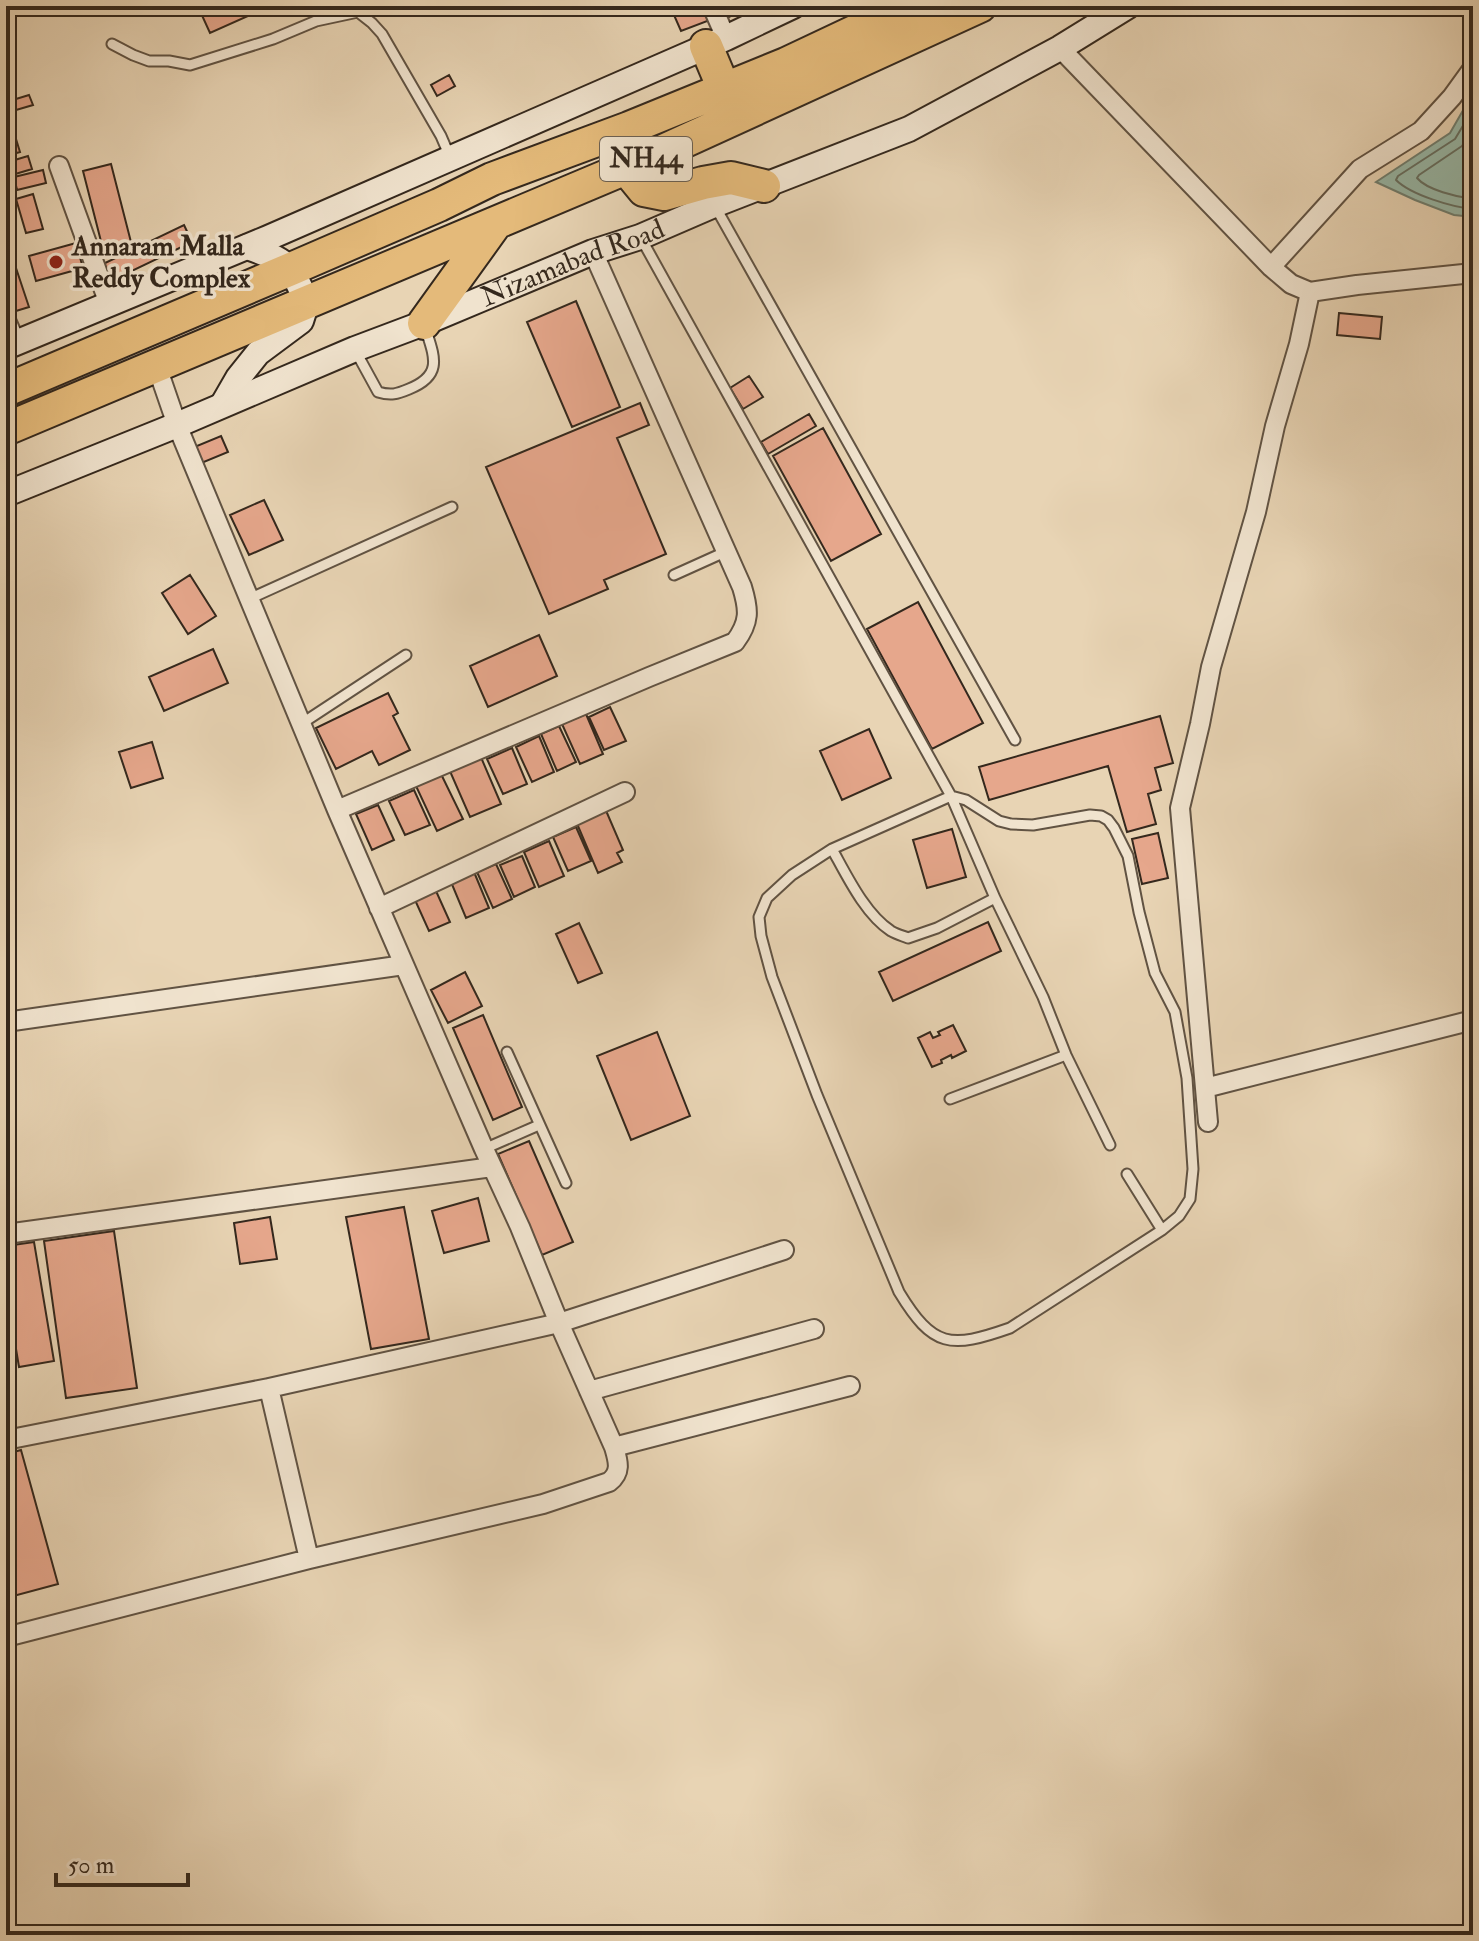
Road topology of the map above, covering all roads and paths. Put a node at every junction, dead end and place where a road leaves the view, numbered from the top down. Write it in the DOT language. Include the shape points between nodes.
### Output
graph roads {
  1 [pos="712,6"];
  2 [pos="793,6"];
  3 [pos="909,6"];
  4 [pos="980,6"];
  5 [pos="1128,6"];
  6 [pos="716,42"];
  7 [pos="112,44"];
  8 [pos="1060,48"];
  9 [pos="1473,68"];
  10 [pos="724,89"];
  11 [pos="450,157"];
  12 [pos="59,166"];
  13 [pos="626,168"];
  14 [pos="764,186"];
  15 [pos="714,205"];
  16 [pos="496,223"];
  17 [pos="640,237"];
  18 [pos="247,247"];
  19 [pos="339,249"];
  20 [pos="593,252"];
  21 [pos="1271,267"];
  22 [pos="291,269"];
  23 [pos="1473,273"];
  24 [pos="351,284"];
  25 [pos="1310,292"];
  26 [pos="307,302"];
  27 [pos="109,304"];
  28 [pos="6,309"];
  29 [pos="424,323"];
  30 [pos="13,344"];
  31 [pos="355,349"];
  32 [pos="156,364"];
  33 [pos="6,390"];
  34 [pos="223,404"];
  35 [pos="177,425"];
  36 [pos="6,429"];
  37 [pos="6,494"];
  38 [pos="452,507"];
  39 [pos="725,552"];
  40 [pos="674,575"];
  41 [pos="249,599"];
  42 [pos="406,655"];
  43 [pos="301,724"];
  44 [pos="1015,740"];
  45 [pos="625,792"];
  46 [pos="951,796"];
  47 [pos="337,810"];
  48 [pos="832,849"];
  49 [pos="995,898"];
  50 [pos="379,908"];
  51 [pos="404,965"];
  52 [pos="1473,1020"];
  53 [pos="6,1022"];
  54 [pos="507,1052"];
  55 [pos="1066,1055"];
  56 [pos="1205,1088"];
  57 [pos="950,1099"];
  58 [pos="1208,1122"];
  59 [pos="539,1125"];
  60 [pos="1110,1145"];
  61 [pos="484,1149"];
  62 [pos="492,1167"];
  63 [pos="1127,1174"];
  64 [pos="566,1183"];
  65 [pos="1162,1230"];
  66 [pos="6,1234"];
  67 [pos="784,1250"];
  68 [pos="559,1323"];
  69 [pos="814,1329"];
  70 [pos="850,1386"];
  71 [pos="269,1388"];
  72 [pos="589,1391"];
  73 [pos="6,1411"];
  74 [pos="8,1440"];
  75 [pos="614,1447"];
  76 [pos="309,1559"];
  77 [pos="6,1637"];
  1 -- 6 [label="street"];
  2 -- 6 [label="main road"];
  3 -- 10 [label="highway, NH44"];
  4 -- 13 [label="highway, NH44"];
  5 -- 8 [label="main road, Nizamabad Road"];
  6 -- 10 [label="highway"];
  6 -- 11 [label="main road"];
  7 -- 11 [label="lane" via="149,61 190,65 316,21 358,12 382,34"];
  8 -- 14 [label="main road, Nizamabad Road" via="909,129"];
  8 -- 21 [label="street"];
  9 -- 21 [label="street" via="1421,131 1360,169"];
  10 -- 19 [label="highway, NH44" via="492,179"];
  11 -- 18 [label="main road"];
  12 -- 27 [label="street"];
  13 -- 14 [label="highway" via="644,190 664,194 731,178"];
  13 -- 16 [label="highway, NH44"];
  14 -- 15 [label="main road, Nizamabad Road"];
  15 -- 17 [label="main road, Nizamabad Road"];
  15 -- 44 [label="lane"];
  16 -- 24 [label="highway, NH44"];
  16 -- 29 [label="highway"];
  17 -- 20 [label="main road, Nizamabad Road"];
  17 -- 46 [label="lane"];
  18 -- 22 [label="main road" via="275,256"];
  18 -- 27 [label="main road"];
  19 -- 22 [label="highway, NH44"];
  19 -- 24 [label="highway" via="333,272"];
  20 -- 29 [label="main road, Nizamabad Road"];
  20 -- 39 [label="street"];
  21 -- 25 [label="street"];
  22 -- 26 [label="main road"];
  22 -- 33 [label="highway, NH44"];
  23 -- 25 [label="street"];
  24 -- 26 [label="highway, NH44"];
  25 -- 56 [label="street" via="1211,667 1180,808"];
  26 -- 32 [label="highway, NH44"];
  26 -- 34 [label="main road" via="301,321 258,353"];
  27 -- 30 [label="main road"];
  28 -- 30 [label="lane"];
  29 -- 31 [label="main road, Nizamabad Road"];
  29 -- 31 [label="lane" via="434,370 422,384 395,395 378,392"];
  31 -- 34 [label="main road, Nizamabad Road"];
  32 -- 35 [label="street"];
  32 -- 36 [label="highway, NH44"];
  34 -- 35 [label="main road, Nizamabad Road"];
  35 -- 37 [label="main road, Nizamabad Road"];
  35 -- 41 [label="street"];
  38 -- 41 [label="lane"];
  39 -- 40 [label="lane"];
  39 -- 47 [label="street" via="748,606 735,642"];
  41 -- 43 [label="street"];
  42 -- 43 [label="lane"];
  43 -- 47 [label="street"];
  45 -- 50 [label="street"];
  46 -- 48 [label="lane"];
  46 -- 49 [label="lane"];
  46 -- 65 [label="lane" via="1011,824 1101,816 1114,828 1128,856 1155,973 1175,1012 1187,1078 1190,1199"];
  47 -- 50 [label="street"];
  48 -- 49 [label="lane" via="876,917 908,938"];
  48 -- 65 [label="lane" via="767,898 759,917 761,936 817,1095 914,1317 933,1335 949,1341 989,1336 1010,1328"];
  49 -- 55 [label="lane"];
  50 -- 51 [label="street"];
  51 -- 53 [label="street"];
  51 -- 61 [label="street"];
  52 -- 56 [label="street"];
  54 -- 59 [label="lane"];
  55 -- 57 [label="lane"];
  55 -- 60 [label="lane"];
  56 -- 58 [label="street"];
  59 -- 61 [label="lane"];
  59 -- 64 [label="lane"];
  61 -- 62 [label="street"];
  62 -- 66 [label="street"];
  62 -- 68 [label="street"];
  63 -- 65 [label="lane"];
  67 -- 68 [label="street"];
  68 -- 71 [label="street"];
  68 -- 72 [label="street"];
  69 -- 72 [label="street"];
  70 -- 75 [label="street"];
  71 -- 74 [label="street"];
  71 -- 76 [label="street"];
  72 -- 75 [label="street"];
  73 -- 74 [label="lane"];
  75 -- 76 [label="street" via="619,1466 609,1482 543,1504"];
  76 -- 77 [label="street"];
}
